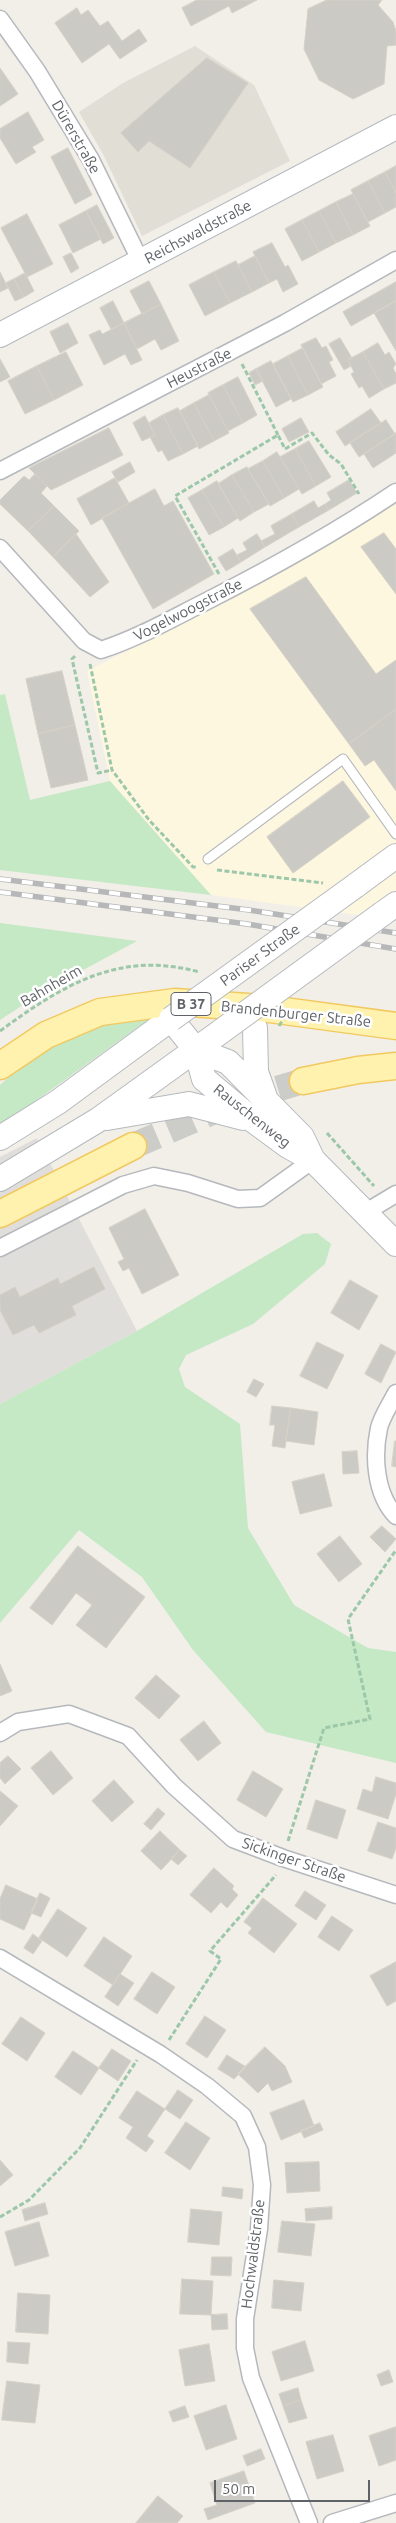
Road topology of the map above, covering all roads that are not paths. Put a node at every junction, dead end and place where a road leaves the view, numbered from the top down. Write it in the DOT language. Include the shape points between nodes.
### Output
graph roads {
  1 [pos="0,19"];
  2 [pos="396,127"];
  3 [pos="396,260"];
  4 [pos="141,262"];
  5 [pos="0,336"];
  6 [pos="0,471"];
  7 [pos="396,492"];
  8 [pos="0,548"];
  9 [pos="396,834"];
  10 [pos="396,856"];
  11 [pos="208,859"];
  12 [pos="389,909"];
  13 [pos="269,996"];
  14 [pos="171,1019"];
  15 [pos="396,1026"];
  16 [pos="196,1050"];
  17 [pos="0,1066"];
  18 [pos="396,1066"];
  19 [pos="303,1082"];
  20 [pos="265,1099"];
  21 [pos="98,1120"];
  22 [pos="254,1121"];
  23 [pos="0,1138"];
  24 [pos="133,1146"];
  25 [pos="314,1160"];
  26 [pos="0,1179"];
  27 [pos="391,1197"];
  28 [pos="366,1212"];
  29 [pos="0,1214"];
  30 [pos="396,1244"];
  31 [pos="0,1248"];
  32 [pos="396,1393"];
  33 [pos="396,1516"];
  34 [pos="0,1733"];
  35 [pos="396,1895"];
  36 [pos="0,1958"];
  37 [pos="396,2503"];
  38 [pos="309,2523"];
  39 [pos="332,2523"];
  1 -- 4 [label="street, Dürerstraße" via="37,71 86,152"];
  2 -- 4 [label="street, Reichswaldstraße"];
  3 -- 6 [label="street, Heustraße" via="234,350"];
  4 -- 5 [label="street, Reichswaldstraße"];
  7 -- 8 [label="street, Vogelwoogstraße" via="228,590 128,641 101,650 84,641"];
  9 -- 11 [label="lane" via="343,759"];
  10 -- 14 [label="street, Pariser Straße, bridge"];
  12 -- 13 [label="street, bridge"];
  13 -- 16 [label="street, bridge"];
  13 -- 20 [label="street" via="255,1028 255,1064"];
  14 -- 16 [label="street"];
  14 -- 23 [label="street, Pariser Straße" via="58,1102"];
  15 -- 17 [label="main road, Brandenburger Straße / B 37" via="262,1008 175,1002 100,1012 46,1035"];
  16 -- 20 [label="street, Rauschenweg" via="228,1062"];
  16 -- 21 [label="street"];
  16 -- 22 [label="street, Rauschenweg" via="204,1079"];
  18 -- 19 [label="main road" via="358,1070"];
  20 -- 25 [label="street, Rauschenweg" via="302,1137"];
  21 -- 22 [label="street" via="189,1104"];
  21 -- 26 [label="street"];
  22 -- 25 [label="street, Rauschenweg"];
  24 -- 29 [label="main road"];
  25 -- 28 [label="street, Rauschenweg"];
  25 -- 31 [label="street" via="260,1198 238,1199 154,1176 123,1185"];
  27 -- 28 [label="street"];
  28 -- 30 [label="street, Rauschenweg"];
  32 -- 33 [label="street" via="379,1426 375,1461 380,1486"];
  34 -- 35 [label="street, Sickinger Straße" via="18,1722 68,1714 128,1736 174,1786 233,1838"];
  36 -- 38 [label="street, Hochwaldstraße" via="160,2054 243,2116 257,2147 262,2186 245,2319 245,2348 251,2378"];
  37 -- 39 [label="street"];
}
